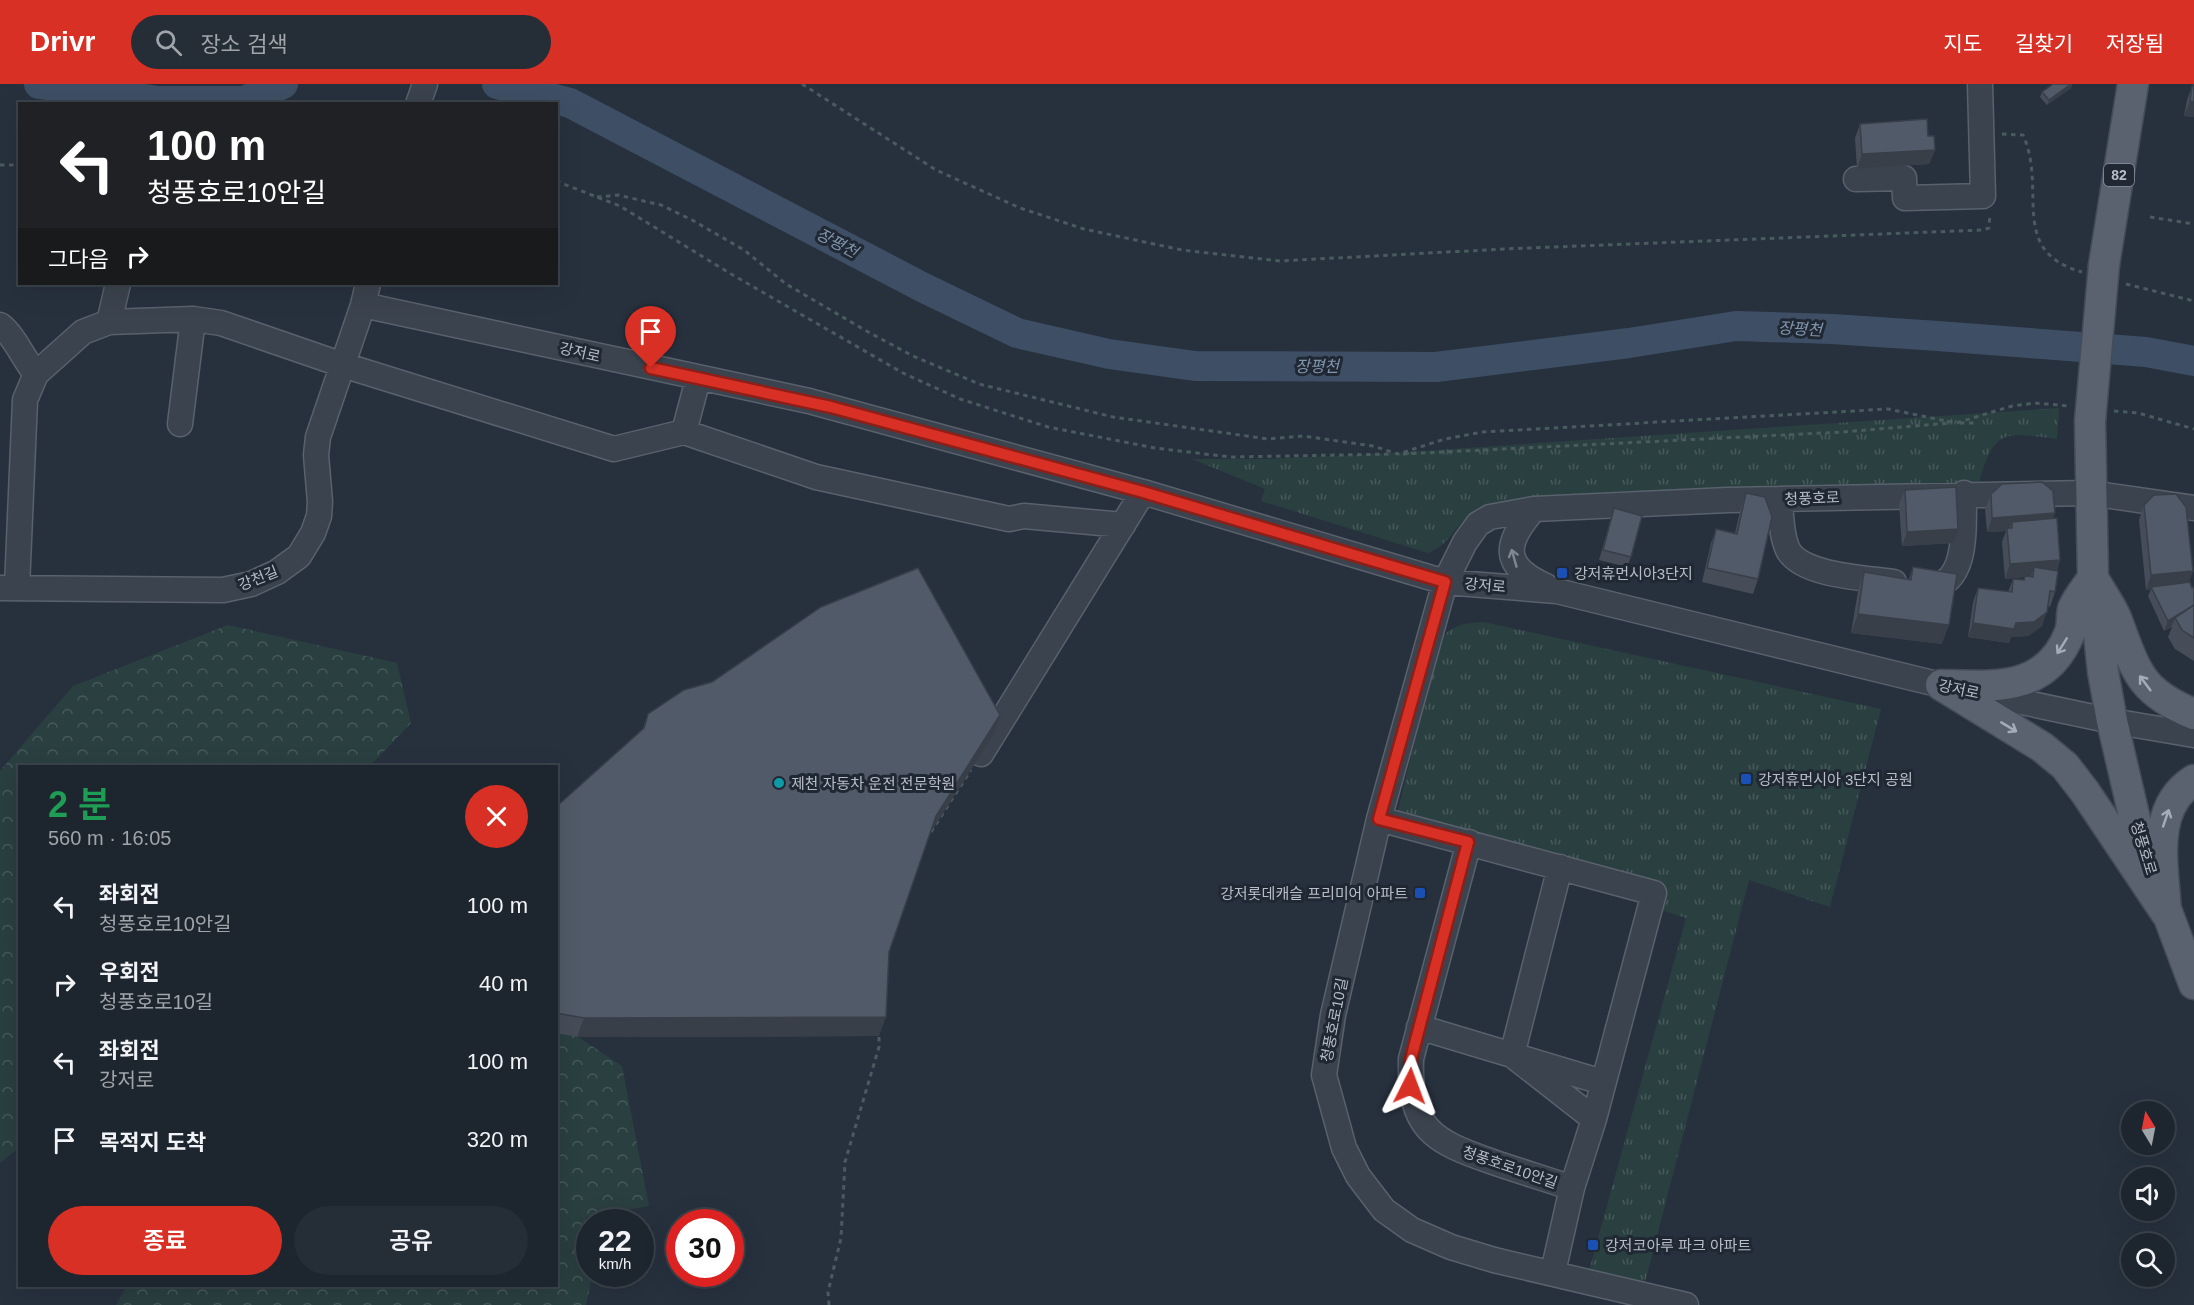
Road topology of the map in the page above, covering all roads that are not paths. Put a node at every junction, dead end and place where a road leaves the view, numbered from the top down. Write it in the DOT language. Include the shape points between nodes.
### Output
graph roads {
  1 [pos="425,84"];
  2 [pos="1980,84"];
  3 [pos="2133,84"];
  4 [pos="419,102"];
  5 [pos="1856,179"];
  6 [pos="118,285"];
  7 [pos="365,294"];
  8 [pos="194,319"];
  9 [pos="109,322"];
  10 [pos="0,325"];
  11 [pos="343,365"];
  12 [pos="36,374"];
  13 [pos="698,379"];
  14 [pos="180,424"];
  15 [pos="684,432"];
  16 [pos="1143,492"];
  17 [pos="2090,493"];
  18 [pos="1964,494"];
  19 [pos="1780,499"];
  20 [pos="2194,508"];
  21 [pos="1534,509"];
  22 [pos="2194,523"];
  23 [pos="1123,525"];
  24 [pos="2093,578"];
  25 [pos="9,579"];
  26 [pos="1445,582"];
  27 [pos="1557,591"];
  28 [pos="1941,685"];
  29 [pos="2194,714"];
  30 [pos="2112,722"];
  31 [pos="2194,735"];
  32 [pos="981,754"];
  33 [pos="2194,780"];
  34 [pos="1379,819"];
  35 [pos="1468,842"];
  36 [pos="1560,867"];
  37 [pos="2166,913"];
  38 [pos="2194,984"];
  39 [pos="1419,1027"];
  40 [pos="1512,1055"];
  41 [pos="1602,1082"];
  42 [pos="1594,1119"];
  43 [pos="1572,1188"];
  44 [pos="1553,1272"];
  45 [pos="1686,1305"];
  1 -- 4 [label="street"];
  2 -- 5 [label="street" via="1983,196 1905,198 1904,178"];
  3 -- 17 [label="main road, 청풍호로 / 82, bridge" via="2103,273 2088,412"];
  6 -- 9 [label="street"];
  7 -- 11 [label="street, 강천길"];
  7 -- 13 [label="street, 강저로"];
  8 -- 9 [label="street"];
  8 -- 11 [label="street" via="220,323"];
  8 -- 14 [label="street"];
  9 -- 12 [label="street" via="83,332"];
  10 -- 12 [label="street" via="12,336"];
  11 -- 15 [label="street" via="614,448"];
  11 -- 25 [label="street, 강천길" via="318,437 319,516 299,556 277,572 251,584 223,590"];
  12 -- 25 [label="street" via="25,400"];
  13 -- 15 [label="street"];
  13 -- 16 [label="street, 강저로" via="809,401"];
  15 -- 23 [label="street" via="816,477 1010,519 1024,516"];
  16 -- 23 [label="street"];
  16 -- 26 [label="street, 강저로"];
  17 -- 18 [label="street, 청풍호로"];
  17 -- 20 [label="street"];
  17 -- 24 [label="main road, 청풍호로 / 82"];
  18 -- 19 [label="street, 청풍호로"];
  18 -- 19 [label="street" via="1962,543 1956,572 1942,584 1926,587 1815,570 1802,564 1785,541"];
  19 -- 21 [label="street, 청풍호로"];
  20 -- 22 [label="street"];
  21 -- 26 [label="street, 청풍호로" via="1498,514 1478,524"];
  27 -- 21 [label="street, one-way" via="1529,579 1517,569 1512,558 1515,534"];
  23 -- 32 [label="street"];
  24 -- 28 [label="main road, one-way" via="2073,609 2070,633 2043,669 2005,686"];
  29 -- 24 [label="main road, one-way" via="2152,692 2137,673 2115,616"];
  24 -- 30 [label="main road, 청풍호로 / 82"];
  26 -- 27 [label="street, 강저로"];
  26 -- 34 [label="street, 청풍호로10길"];
  27 -- 28 [label="street, 강저로"];
  28 -- 30 [label="street, 강저로"];
  28 -- 37 [label="main road, one-way" via="2042,747 2064,766"];
  30 -- 31 [label="street, 강저로"];
  30 -- 37 [label="main road, 청풍호로 / 82" via="2139,837"];
  37 -- 33 [label="main road, one-way" via="2162,825 2172,800"];
  34 -- 35 [label="street, 청풍호로10안길"];
  34 -- 44 [label="street, 청풍호로10길" via="1333,1014 1324,1075 1344,1148 1358,1176 1384,1210 1412,1230 1451,1248"];
  35 -- 36 [label="street, 청풍호로10안길"];
  35 -- 39 [label="street, 청풍호로10안길"];
  36 -- 40 [label="street"];
  36 -- 41 [label="street, 청풍호로10안길" via="1654,893"];
  37 -- 38 [label="main road, 청풍호로 / 82"];
  39 -- 40 [label="street"];
  39 -- 43 [label="street, 청풍호로10안길" via="1411,1059 1410,1086 1415,1107 1434,1136 1453,1148"];
  40 -- 41 [label="street"];
  40 -- 42 [label="street"];
  41 -- 42 [label="street, 청풍호로10안길"];
  42 -- 43 [label="street, 청풍호로10안길"];
  43 -- 44 [label="street, 청풍호로10안길"];
  44 -- 45 [label="street, 청풍호로10길"];
}
